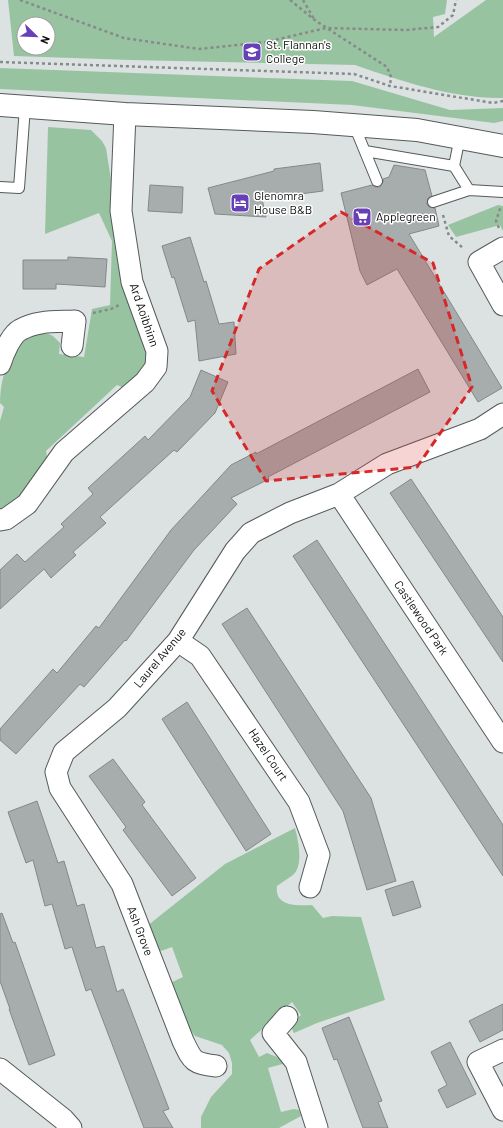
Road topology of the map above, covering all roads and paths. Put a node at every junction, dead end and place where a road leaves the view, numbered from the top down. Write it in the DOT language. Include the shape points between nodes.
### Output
graph roads {
  1 [pos="20,0"];
  2 [pos="290,0"];
  3 [pos="303,0"];
  4 [pos="456,0"];
  5 [pos="316,21"];
  6 [pos="326,28"];
  7 [pos="0,62"];
  8 [pos="390,86"];
  9 [pos="503,102"];
  10 [pos="0,105"];
  11 [pos="25,107"];
  12 [pos="125,114"];
  13 [pos="354,125"];
  14 [pos="460,137"];
  15 [pos="503,146"];
  16 [pos="365,151"];
  17 [pos="454,166"];
  18 [pos="377,181"];
  19 [pos="0,187"];
  20 [pos="469,190"];
  21 [pos="503,192"];
  22 [pos="503,200"];
  23 [pos="436,202"];
  24 [pos="502,240"];
  25 [pos="479,262"];
  26 [pos="132,282"];
  27 [pos="503,305"];
  28 [pos="75,321"];
  29 [pos="72,346"];
  30 [pos="0,364"];
  31 [pos="503,414"];
  32 [pos="339,494"];
  33 [pos="0,520"];
  34 [pos="178,641"];
  35 [pos="503,742"];
  36 [pos="60,788"];
  37 [pos="310,888"];
  38 [pos="287,1017"];
  39 [pos="503,1050"];
  40 [pos="216,1066"];
  41 [pos="0,1069"];
  42 [pos="503,1110"];
  43 [pos="71,1128"];
  44 [pos="317,1128"];
  1 -- 6 [label="path" via="124,38 199,49 266,42"];
  2 -- 5 [label="path"];
  3 -- 5 [label="path"];
  4 -- 6 [label="path" via="453,15 438,27 406,30"];
  5 -- 6 [label="path"];
  6 -- 8 [label="path" via="387,67 391,78"];
  7 -- 8 [label="path" via="354,74"];
  8 -- 9 [label="path" via="493,103"];
  10 -- 11 [label="main road"];
  11 -- 12 [label="main road"];
  11 -- 19 [label="lane" via="19,188"];
  12 -- 13 [label="main road"];
  12 -- 26 [label="street, Ard Aoibhinn" via="121,211"];
  13 -- 14 [label="main road" via="417,130"];
  13 -- 16 [label="lane"];
  14 -- 15 [label="main road"];
  14 -- 17 [label="lane"];
  16 -- 17 [label="lane"];
  16 -- 18 [label="lane"];
  17 -- 20 [label="lane"];
  20 -- 21 [label="lane"];
  20 -- 23 [label="lane"];
  22 -- 24 [label="path" via="496,221"];
  23 -- 25 [label="path" via="450,236"];
  24 -- 25 [label="street"];
  25 -- 27 [label="street"];
  26 -- 28 [label="path" via="127,300 111,309 88,314"];
  26 -- 33 [label="street, Ard Aoibhinn" via="157,351 156,367 145,382 64,452 28,504 6,519"];
  28 -- 29 [label="street"];
  28 -- 30 [label="street" via="42,322 19,330 4,350"];
  31 -- 32 [label="street" via="480,429 387,464"];
  32 -- 34 [label="street, Laurel Avenue" via="251,533 239,546"];
  32 -- 35 [label="street, Castlewood Park"];
  34 -- 36 [label="street, Laurel Avenue" via="117,708 64,752 56,772"];
  34 -- 37 [label="street, Hazel Court" via="200,656 299,802 319,855"];
  36 -- 40 [label="street, Ash Grove" via="122,884 190,1056 199,1064"];
  38 -- 44 [label="street" via="272,1033 296,1062"];
  39 -- 42 [label="street" via="478,1062"];
  41 -- 43 [label="street"];
}
